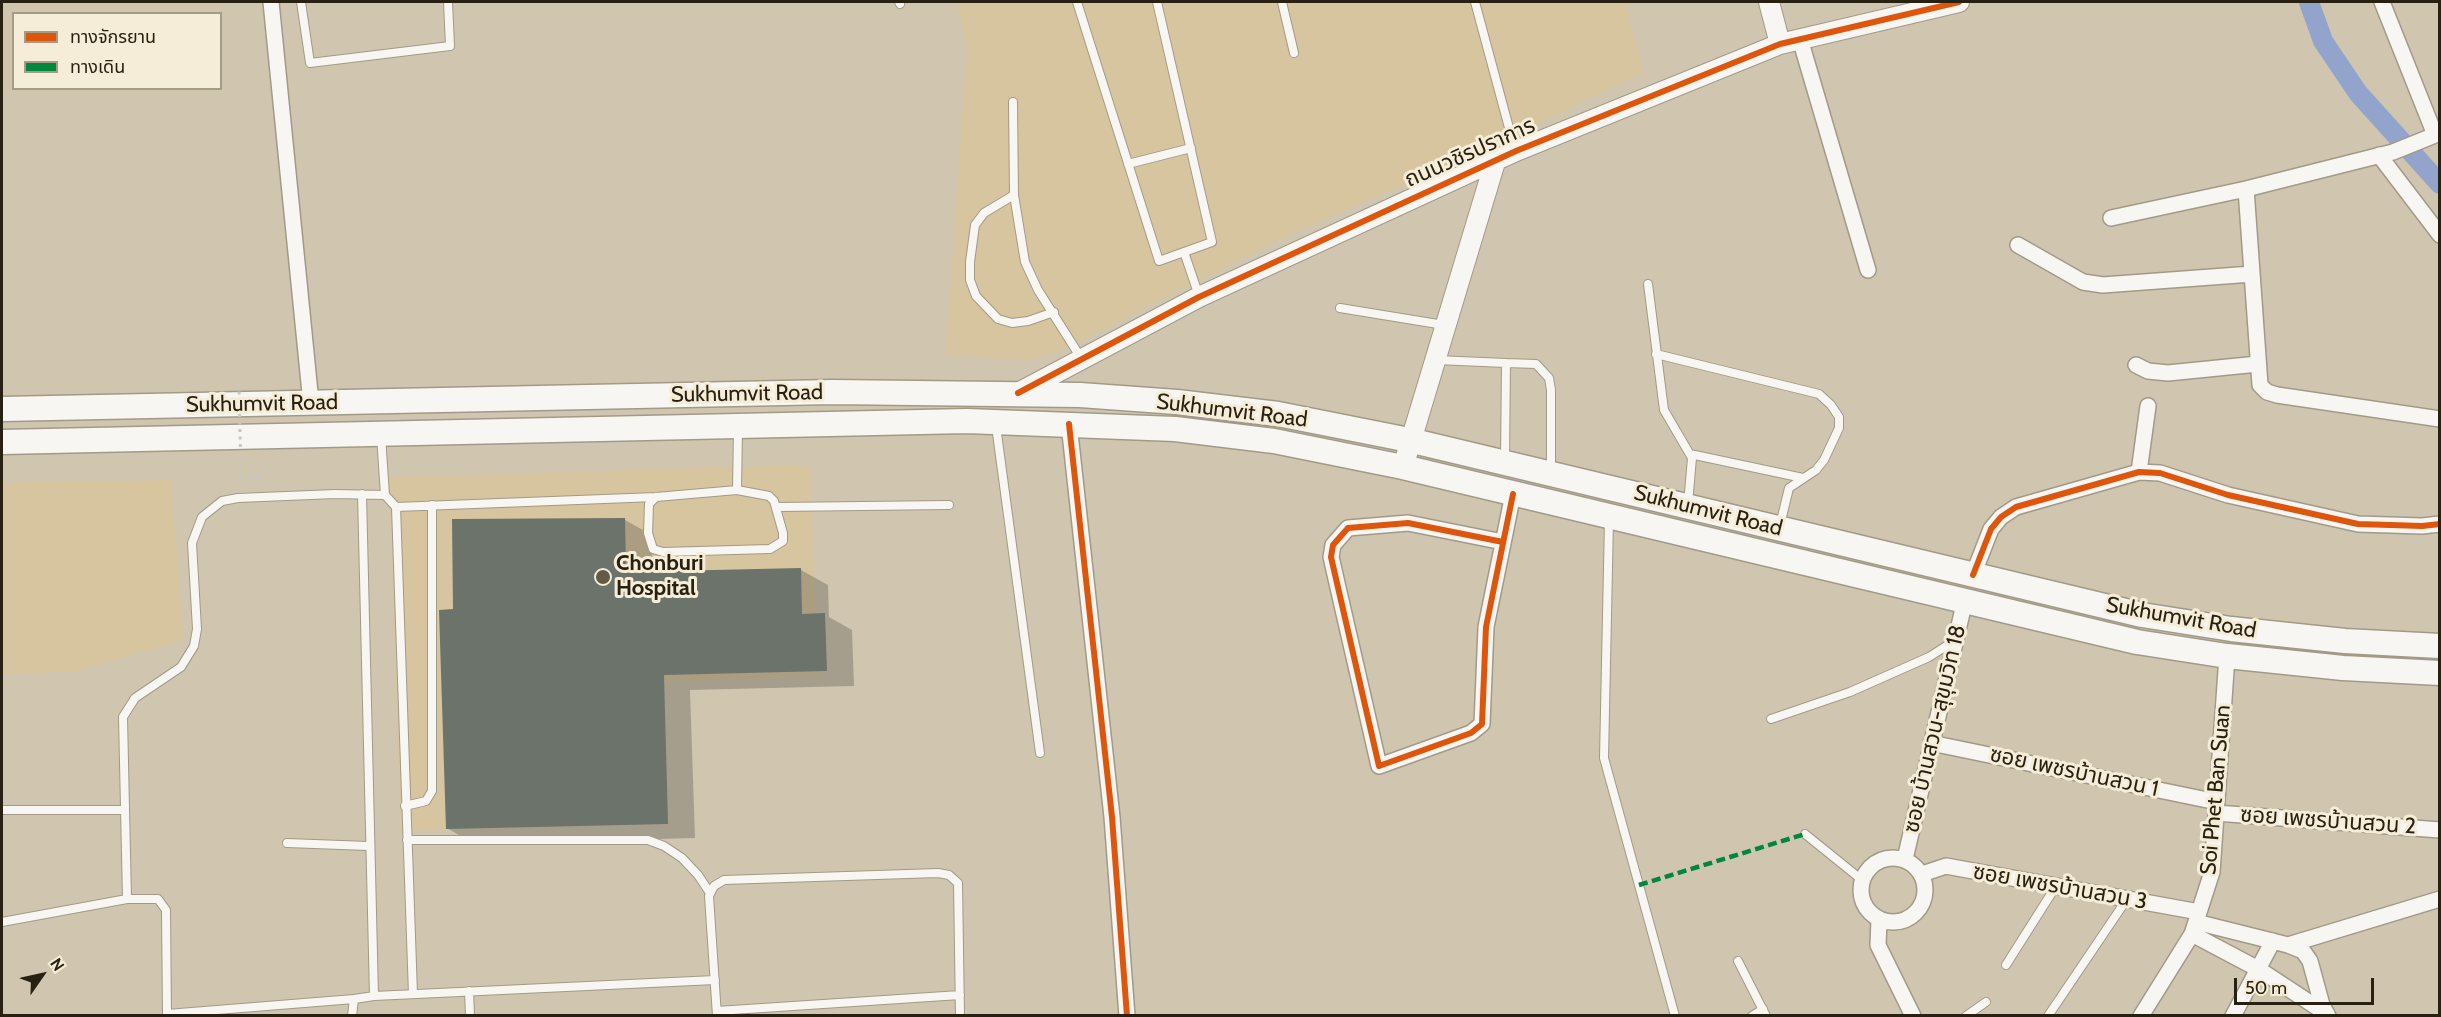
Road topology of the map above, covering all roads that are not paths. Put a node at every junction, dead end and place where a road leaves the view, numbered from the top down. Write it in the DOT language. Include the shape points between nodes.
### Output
graph roads {
  1 [pos="271,2"];
  2 [pos="301,2"];
  3 [pos="448,2"];
  4 [pos="1077,2"];
  5 [pos="1157,2"];
  6 [pos="1282,2"];
  7 [pos="1475,2"];
  8 [pos="1768,2"];
  9 [pos="1959,2"];
  10 [pos="2382,2"];
  11 [pos="1800,39"];
  12 [pos="1780,44"];
  13 [pos="1294,53"];
  14 [pos="1013,102"];
  15 [pos="2437,134"];
  16 [pos="1191,148"];
  17 [pos="1516,151"];
  18 [pos="2386,153"];
  19 [pos="1495,162"];
  20 [pos="1128,164"];
  21 [pos="2246,189"];
  22 [pos="1014,195"];
  23 [pos="2111,218"];
  24 [pos="2439,235"];
  25 [pos="2018,245"];
  26 [pos="1184,252"];
  27 [pos="1868,270"];
  28 [pos="2252,274"];
  29 [pos="1648,284"];
  30 [pos="1199,297"];
  31 [pos="1340,308"];
  32 [pos="1054,312"];
  33 [pos="1446,325"];
  34 [pos="1656,354"];
  35 [pos="1082,360"];
  36 [pos="1435,360"];
  37 [pos="1506,363"];
  38 [pos="2258,364"];
  39 [pos="2136,365"];
  40 [pos="1018,393"];
  41 [pos="311,403"];
  42 [pos="2148,406"];
  43 [pos="2,409"];
  44 [pos="2439,420"];
  45 [pos="995,422"];
  46 [pos="1069,424"];
  47 [pos="738,426"];
  48 [pos="381,434"];
  49 [pos="1409,440"];
  50 [pos="2,442"];
  51 [pos="1690,454"];
  52 [pos="1505,461"];
  53 [pos="1403,467"];
  54 [pos="1551,472"];
  55 [pos="2139,472"];
  56 [pos="1803,479"];
  57 [pos="737,490"];
  58 [pos="362,494"];
  59 [pos="1513,494"];
  60 [pos="385,495"];
  61 [pos="656,497"];
  62 [pos="949,505"];
  63 [pos="432,506"];
  64 [pos="1688,506"];
  65 [pos="396,507"];
  66 [pos="777,507"];
  67 [pos="1609,517"];
  68 [pos="2439,524"];
  69 [pos="1779,528"];
  70 [pos="1503,542"];
  71 [pos="1962,572"];
  72 [pos="1965,600"];
  73 [pos="1955,640"];
  74 [pos="2439,646"];
  75 [pos="2227,656"];
  76 [pos="2439,674"];
  77 [pos="1771,719"];
  78 [pos="1931,743"];
  79 [pos="1040,753"];
  80 [pos="405,806"];
  81 [pos="2217,807"];
  82 [pos="2,810"];
  83 [pos="123,810"];
  84 [pos="2439,830"];
  85 [pos="1805,834"];
  86 [pos="406,840"];
  87 [pos="287,843"];
  88 [pos="368,846"];
  89 [pos="1905,859"];
  90 [pos="1922,874"];
  91 [pos="1862,880"];
  92 [pos="2055,886"];
  93 [pos="710,894"];
  94 [pos="2439,898"];
  95 [pos="127,899"];
  96 [pos="2127,899"];
  97 [pos="1879,919"];
  98 [pos="2,922"];
  99 [pos="2195,923"];
  100 [pos="2281,943"];
  101 [pos="1738,961"];
  102 [pos="2006,965"];
  103 [pos="2260,970"];
  104 [pos="715,980"];
  105 [pos="469,992"];
  106 [pos="413,994"];
  107 [pos="374,996"];
  108 [pos="960,996"];
  109 [pos="354,999"];
  110 [pos="1986,1002"];
  111 [pos="802,1005"];
  112 [pos="1765,1012"];
  113 [pos="717,1013"];
  114 [pos="167,1015"];
  115 [pos="2328,1015"];
  116 [pos="352,1016"];
  117 [pos="470,1016"];
  118 [pos="803,1016"];
  119 [pos="960,1016"];
  120 [pos="1127,1016"];
  121 [pos="1675,1016"];
  122 [pos="1752,1016"];
  123 [pos="1912,1016"];
  124 [pos="1966,1016"];
  125 [pos="2048,1016"];
  126 [pos="2141,1016"];
  127 [pos="2233,1016"];
  1 -- 41 [label="street"];
  2 -- 3 [label="lane" via="310,63 450,46"];
  4 -- 20 [label="lane"];
  5 -- 16 [label="lane"];
  6 -- 13 [label="lane"];
  7 -- 17 [label="lane"];
  8 -- 12 [label="street"];
  9 -- 11 [label="street, ถนนวชิรปราการ"];
  10 -- 15 [label="street"];
  11 -- 12 [label="street, ถนนวชิรปราการ"];
  11 -- 27 [label="street"];
  12 -- 17 [label="street, ถนนวชิรปราการ"];
  14 -- 22 [label="lane"];
  15 -- 18 [label="street"];
  16 -- 20 [label="lane"];
  16 -- 26 [label="lane" via="1212,242"];
  17 -- 19 [label="street, ถนนวชิรปราการ"];
  18 -- 21 [label="street"];
  18 -- 24 [label="street"];
  19 -- 30 [label="street, ถนนวชิรปราการ"];
  19 -- 33 [label="street, ถนนวชิรปราการ"];
  20 -- 26 [label="lane" via="1159,261"];
  21 -- 23 [label="street"];
  21 -- 28 [label="street"];
  22 -- 32 [label="lane" via="1025,262"];
  22 -- 32 [label="lane" via="984,213 975,225 970,280 976,296 999,319 1012,323 1028,321"];
  25 -- 28 [label="street" via="2083,282 2103,285"];
  26 -- 30 [label="lane"];
  28 -- 38 [label="street"];
  29 -- 34 [label="lane"];
  30 -- 35 [label="street, ถนนวชิรปราการ"];
  31 -- 33 [label="lane"];
  32 -- 35 [label="lane"];
  33 -- 36 [label="street, ถนนวชิรปราการ"];
  34 -- 51 [label="lane" via="1664,410"];
  34 -- 56 [label="lane" via="1819,394 1825,399 1839,417 1839,428 1824,460"];
  35 -- 40 [label="street, ถนนวชิรปราการ"];
  36 -- 37 [label="lane"];
  36 -- 49 [label="street, ถนนวชิรปราการ"];
  37 -- 52 [label="lane"];
  37 -- 54 [label="lane" via="1536,364 1549,378"];
  38 -- 39 [label="street" via="2168,373"];
  38 -- 44 [label="street" via="2260,385 2267,392"];
  40 -- 41 [label="main road, Sukhumvit Road" via="832,392"];
  40 -- 49 [label="main road, Sukhumvit Road" via="1177,402 1278,414"];
  41 -- 43 [label="main road, Sukhumvit Road"];
  42 -- 55 [label="street"];
  45 -- 46 [label="main road, Sukhumvit Road"];
  45 -- 47 [label="main road, Sukhumvit Road"];
  45 -- 79 [label="lane"];
  46 -- 53 [label="main road, Sukhumvit Road" via="1175,429 1274,441"];
  46 -- 120 [label="street" via="1112,818"];
  47 -- 48 [label="main road, Sukhumvit Road"];
  47 -- 57 [label="lane"];
  48 -- 50 [label="main road, Sukhumvit Road"];
  48 -- 60 [label="lane"];
  49 -- 52 [label="main road, Sukhumvit Road"];
  49 -- 53 [label="street, ถนนวชิรปราการ"];
  51 -- 56 [label="lane"];
  51 -- 64 [label="lane"];
  52 -- 54 [label="main road, Sukhumvit Road"];
  53 -- 59 [label="main road, Sukhumvit Road"];
  54 -- 64 [label="main road, Sukhumvit Road"];
  55 -- 68 [label="street" via="2160,472 2228,495 2358,524"];
  55 -- 71 [label="street" via="2016,507 1991,529"];
  56 -- 69 [label="lane" via="1790,488"];
  57 -- 61 [label="lane"];
  57 -- 66 [label="lane" via="769,496"];
  58 -- 60 [label="lane"];
  58 -- 83 [label="lane" via="238,498 222,501 202,517 192,543 198,628 194,645 181,667 135,698 123,717"];
  58 -- 88 [label="lane"];
  59 -- 67 [label="main road, Sukhumvit Road"];
  59 -- 70 [label="street"];
  60 -- 65 [label="lane"];
  61 -- 63 [label="lane"];
  61 -- 66 [label="lane" via="650,504 648,534 653,549 663,552 776,547 783,541"];
  62 -- 66 [label="lane"];
  63 -- 65 [label="lane"];
  63 -- 80 [label="lane" via="432,790 426,801"];
  64 -- 69 [label="main road, Sukhumvit Road"];
  65 -- 80 [label="lane"];
  67 -- 72 [label="main road, Sukhumvit Road"];
  67 -- 121 [label="lane" via="1604,758"];
  69 -- 71 [label="main road, Sukhumvit Road"];
  70 -- 70 [label="street" via="1408,523 1348,528 1333,545 1331,557 1379,766 1471,733 1482,724 1486,627"];
  71 -- 74 [label="main road, Sukhumvit Road" via="2142,615 2345,641"];
  72 -- 73 [label="street, ซอย บ้านสวน-สุขุมวิท 18"];
  72 -- 75 [label="main road, Sukhumvit Road" via="2137,642"];
  73 -- 77 [label="lane" via="1929,657 1851,692"];
  73 -- 78 [label="street, ซอย บ้านสวน-สุขุมวิท 18"];
  75 -- 76 [label="main road, Sukhumvit Road"];
  75 -- 81 [label="street, Soi Phet Ban Suan"];
  78 -- 81 [label="street, ซอย เพชรบ้านสวน 1"];
  78 -- 89 [label="street, ซอย บ้านสวน-สุขุมวิท 18"];
  80 -- 86 [label="lane"];
  81 -- 84 [label="street, ซอย เพชรบ้านสวน 2"];
  81 -- 99 [label="street, Soi Phet Ban Suan" via="2212,872"];
  82 -- 83 [label="lane"];
  83 -- 95 [label="lane"];
  85 -- 91 [label="lane"];
  86 -- 93 [label="lane" via="648,840 682,858"];
  86 -- 106 [label="lane"];
  87 -- 88 [label="lane"];
  88 -- 107 [label="lane"];
  89 -- 90 [label="street"];
  89 -- 91 [label="street" via="1884,858 1874,863"];
  90 -- 92 [label="street, ซอย เพชรบ้านสวน 3" via="1946,866"];
  90 -- 97 [label="street" via="1926,894 1917,912 1899,922"];
  91 -- 97 [label="street" via="1862,898 1871,914"];
  92 -- 96 [label="street, ซอย เพชรบ้านสวน 3"];
  92 -- 102 [label="lane"];
  93 -- 104 [label="lane"];
  93 -- 108 [label="lane" via="724,880 949,874 958,883"];
  94 -- 100 [label="street"];
  95 -- 98 [label="lane"];
  95 -- 114 [label="lane" via="158,899 166,910"];
  96 -- 99 [label="street, ซอย เพชรบ้านสวน 3"];
  96 -- 125 [label="lane"];
  97 -- 123 [label="street" via="1878,945"];
  99 -- 100 [label="street"];
  99 -- 103 [label="street"];
  99 -- 126 [label="street, Soi Phet Ban Suan"];
  100 -- 103 [label="street"];
  100 -- 115 [label="street" via="2300,949 2308,957"];
  101 -- 112 [label="lane"];
  103 -- 115 [label="street"];
  103 -- 127 [label="street"];
  104 -- 105 [label="lane"];
  104 -- 113 [label="lane"];
  105 -- 106 [label="lane"];
  105 -- 117 [label="lane"];
  106 -- 107 [label="lane"];
  107 -- 109 [label="lane"];
  108 -- 111 [label="lane"];
  108 -- 119 [label="lane"];
  109 -- 114 [label="lane"];
  109 -- 116 [label="lane"];
  110 -- 124 [label="lane"];
  111 -- 113 [label="lane"];
  111 -- 118 [label="lane"];
  112 -- 122 [label="lane"];
}
